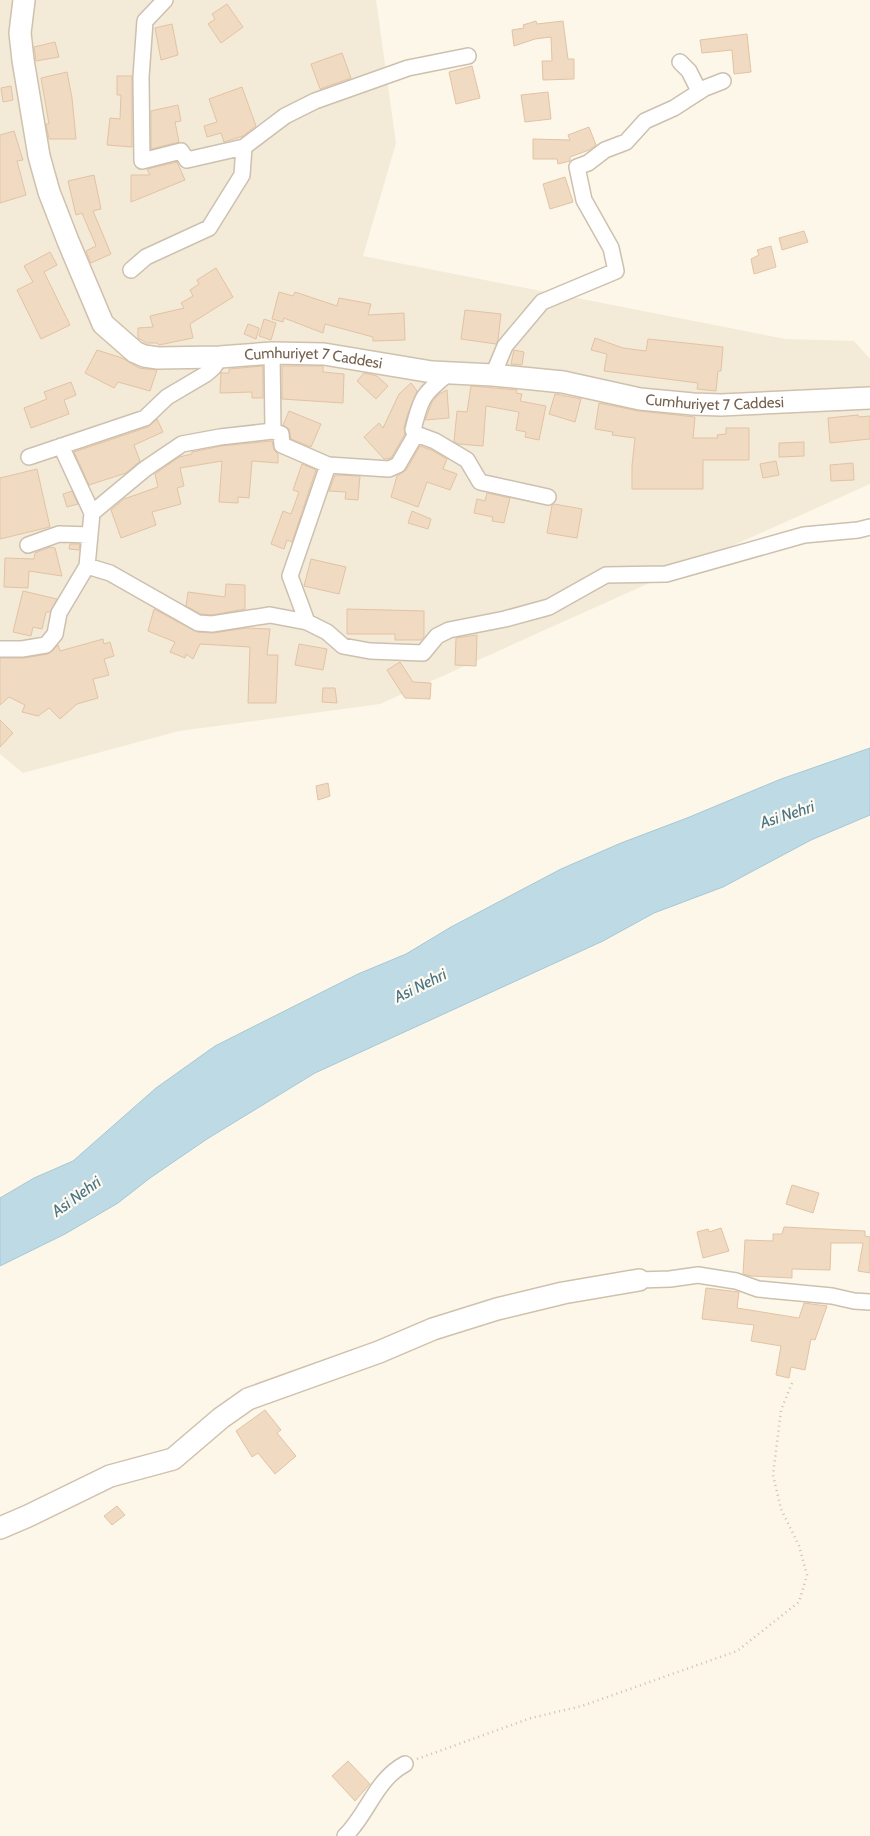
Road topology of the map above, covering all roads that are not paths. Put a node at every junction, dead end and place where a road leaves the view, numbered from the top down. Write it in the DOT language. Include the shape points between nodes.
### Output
graph roads {
  1 [pos="24,0"];
  2 [pos="165,0"];
  3 [pos="468,56"];
  4 [pos="680,62"];
  5 [pos="723,81"];
  6 [pos="699,91"];
  7 [pos="244,147"];
  8 [pos="131,270"];
  9 [pos="272,353"];
  10 [pos="220,357"];
  11 [pos="449,373"];
  12 [pos="494,375"];
  13 [pos="870,398"];
  14 [pos="273,431"];
  15 [pos="416,434"];
  16 [pos="61,446"];
  17 [pos="28,457"];
  18 [pos="328,465"];
  19 [pos="548,497"];
  20 [pos="92,513"];
  21 [pos="870,527"];
  22 [pos="90,535"];
  23 [pos="28,545"];
  24 [pos="88,566"];
  25 [pos="307,622"];
  26 [pos="0,649"];
  27 [pos="639,1280"];
  28 [pos="870,1302"];
  29 [pos="0,1528"];
  30 [pos="405,1764"];
  31 [pos="345,1836"];
  1 -- 10 [label="main road, Cumhuriyet 7 Caddesi" via="20,33 39,156 49,192 104,324 120,341 144,356"];
  2 -- 7 [label="street" via="145,21 140,77 142,161 181,151 187,160"];
  3 -- 7 [label="street" via="408,68 316,102 285,116"];
  4 -- 6 [label="street" via="689,71"];
  5 -- 6 [label="street"];
  6 -- 12 [label="street" via="674,108 645,121 626,142 577,167 584,200 611,248 616,271 542,302 505,346"];
  7 -- 8 [label="street" via="242,175 209,228 146,257"];
  9 -- 10 [label="main road, Cumhuriyet 7 Caddesi"];
  9 -- 11 [label="main road, Cumhuriyet 7 Caddesi" via="324,354"];
  9 -- 14 [label="street"];
  10 -- 16 [label="street" via="206,374 167,397 145,418"];
  11 -- 12 [label="main road, Cumhuriyet 7 Caddesi"];
  11 -- 15 [label="street" via="421,400 413,430"];
  12 -- 13 [label="main road, Cumhuriyet 7 Caddesi" via="563,382 640,399 693,404"];
  14 -- 18 [label="street" via="282,434 282,445"];
  14 -- 20 [label="street" via="182,444 145,469"];
  15 -- 18 [label="street" via="398,465 389,469"];
  15 -- 19 [label="street" via="467,460 480,482"];
  16 -- 17 [label="street"];
  16 -- 20 [label="street"];
  18 -- 25 [label="street" via="290,576"];
  20 -- 22 [label="street"];
  21 -- 25 [label="street" via="804,535 666,574 606,575 550,607 449,630 437,636 423,653 370,652 343,646 327,632"];
  22 -- 23 [label="street" via="59,534"];
  22 -- 24 [label="street"];
  24 -- 25 [label="street" via="110,573 198,623 212,624 270,615"];
  24 -- 26 [label="street" via="59,613 55,634 46,645"];
  27 -- 28 [label="street" via="698,1275 758,1289"];
  27 -- 29 [label="main road" via="497,1309 432,1329 248,1399 173,1458 110,1476"];
  30 -- 31 [label="street" via="393,1770"];
}
